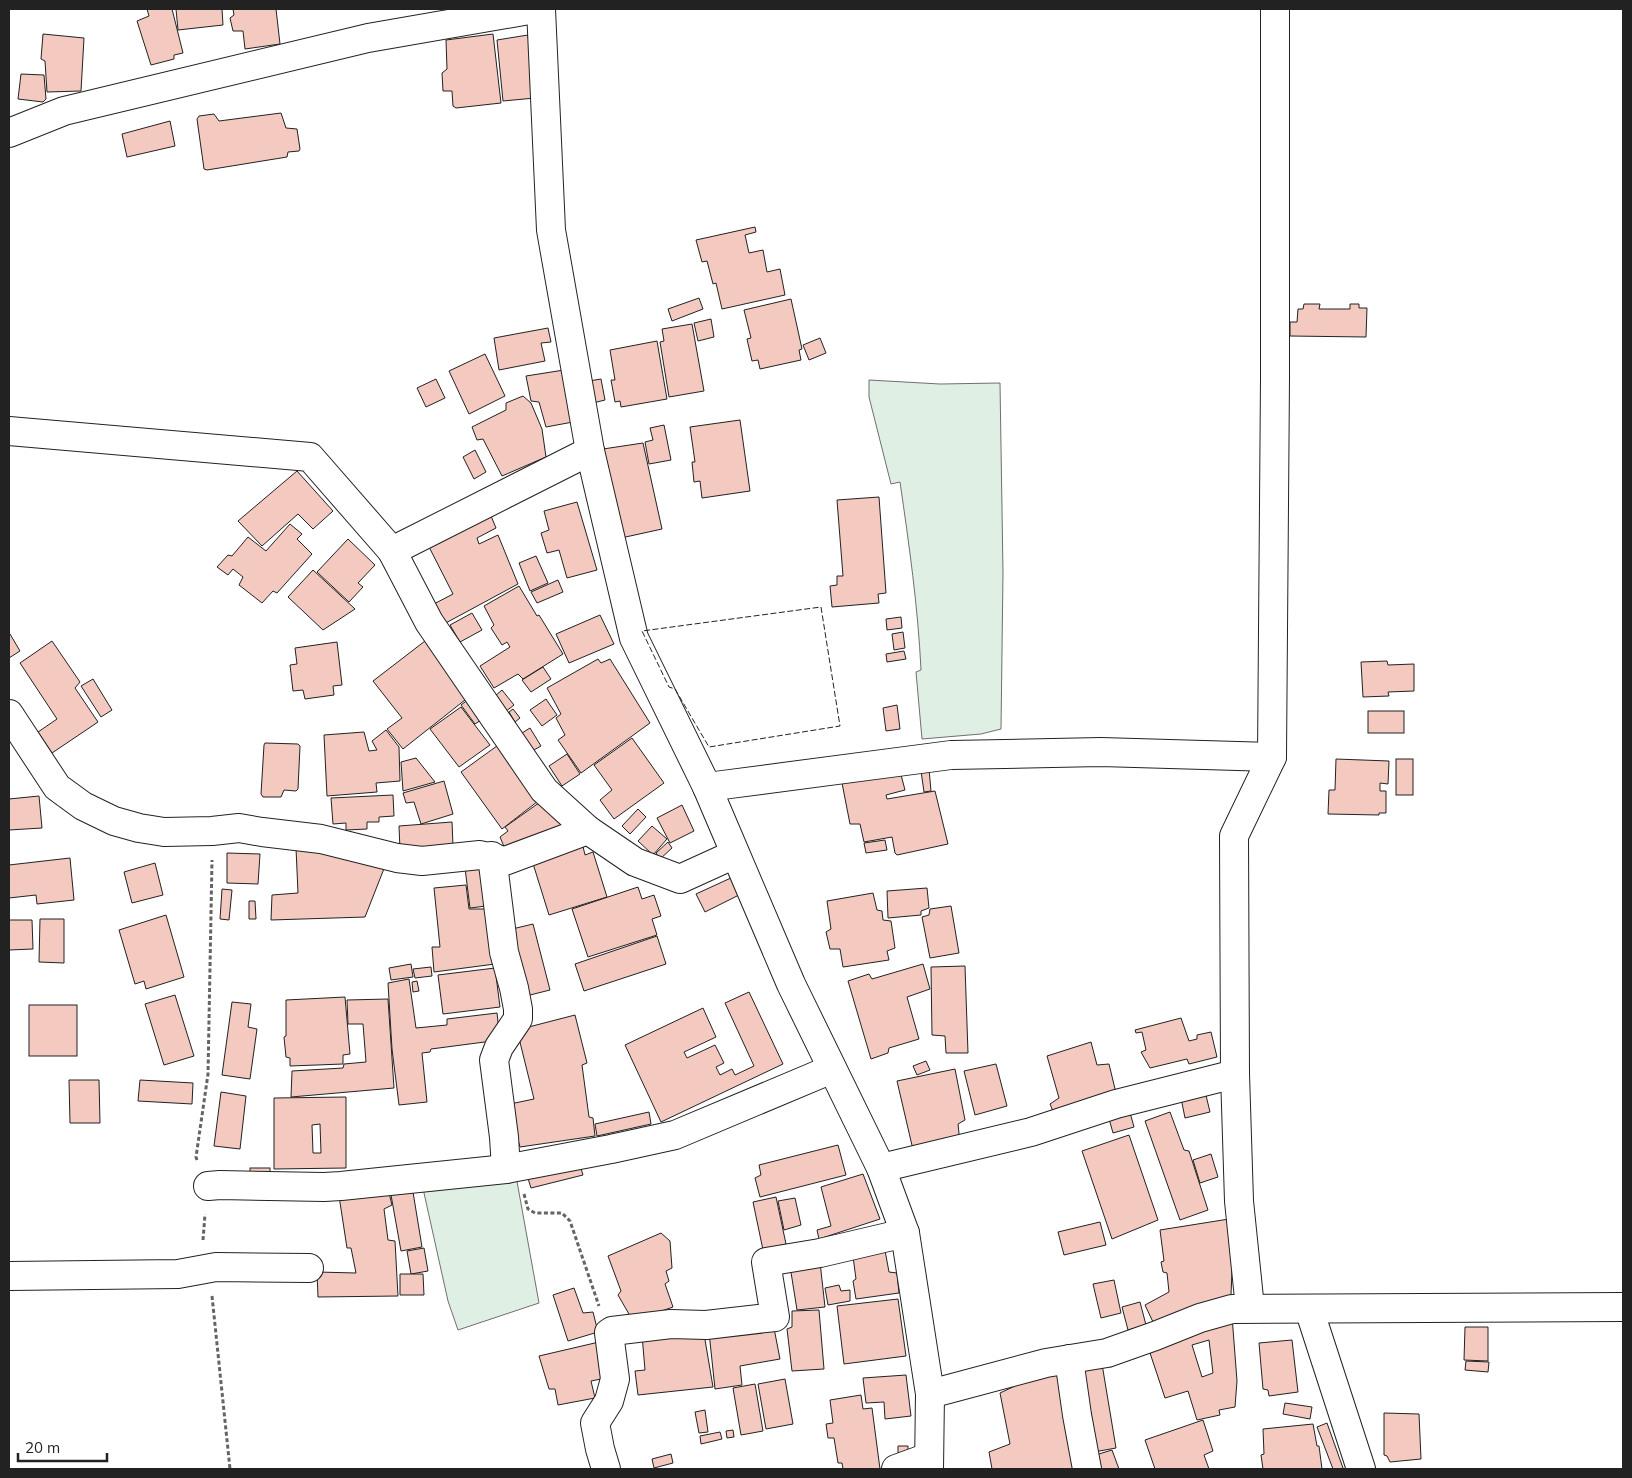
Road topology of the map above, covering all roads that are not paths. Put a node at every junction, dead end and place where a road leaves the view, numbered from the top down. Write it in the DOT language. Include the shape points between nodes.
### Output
graph roads {
  1 [pos="535,9"];
  2 [pos="541,9"];
  3 [pos="1275,9"];
  4 [pos="9,133"];
  5 [pos="9,431"];
  6 [pos="590,451"];
  7 [pos="392,551"];
  8 [pos="9,714"];
  9 [pos="1272,757"];
  10 [pos="707,787"];
  11 [pos="588,830"];
  12 [pos="735,854"];
  13 [pos="492,856"];
  14 [pos="832,1069"];
  15 [pos="1235,1074"];
  16 [pos="512,1168"];
  17 [pos="881,1168"];
  18 [pos="208,1186"];
  19 [pos="905,1233"];
  20 [pos="309,1268"];
  21 [pos="9,1276"];
  22 [pos="1623,1307"];
  23 [pos="1250,1308"];
  24 [pos="1309,1309"];
  25 [pos="1069,1359"];
  26 [pos="930,1394"];
  27 [pos="929,1463"];
  28 [pos="606,1469"];
  29 [pos="896,1469"];
  30 [pos="1087,1469"];
  31 [pos="1360,1469"];
  1 -- 4 [label="street" via="368,38 64,111"];
  2 -- 6 [label="street" via="551,230"];
  3 -- 9 [label="street"];
  5 -- 7 [label="street" via="310,457"];
  6 -- 7 [label="street"];
  6 -- 10 [label="street" via="634,638"];
  7 -- 11 [label="street" via="429,622 538,782"];
  8 -- 13 [label="street" via="57,787 82,806 114,821 164,832 212,832 239,828 321,838 397,858 422,860"];
  9 -- 10 [label="street" via="1102,752 951,755"];
  9 -- 15 [label="street" via="1234,836"];
  10 -- 12 [label="street"];
  11 -- 12 [label="street" via="635,862 680,879"];
  11 -- 13 [label="street" via="505,861"];
  12 -- 14 [label="street"];
  13 -- 16 [label="street" via="504,952 518,1009 518,1019 494,1060 504,1137"];
  14 -- 16 [label="street" via="675,1135"];
  14 -- 17 [label="street"];
  15 -- 17 [label="street" via="1116,1104 1031,1132"];
  15 -- 23 [label="street" via="1238,1201"];
  16 -- 18 [label="street" via="324,1187"];
  17 -- 19 [label="street"];
  19 -- 26 [label="street"];
  19 -- 28 [label="street" via="766,1262 775,1317 706,1325 670,1324 609,1333 615,1379 609,1401 594,1423"];
  20 -- 21 [label="street" via="216,1267 178,1274"];
  22 -- 24 [label="street"];
  23 -- 24 [label="street"];
  23 -- 25 [label="street" via="1232,1309 1200,1318 1107,1353"];
  24 -- 31 [label="street"];
  25 -- 26 [label="street"];
  25 -- 30 [label="street"];
  26 -- 27 [label="street"];
  27 -- 29 [label="street"];
}
